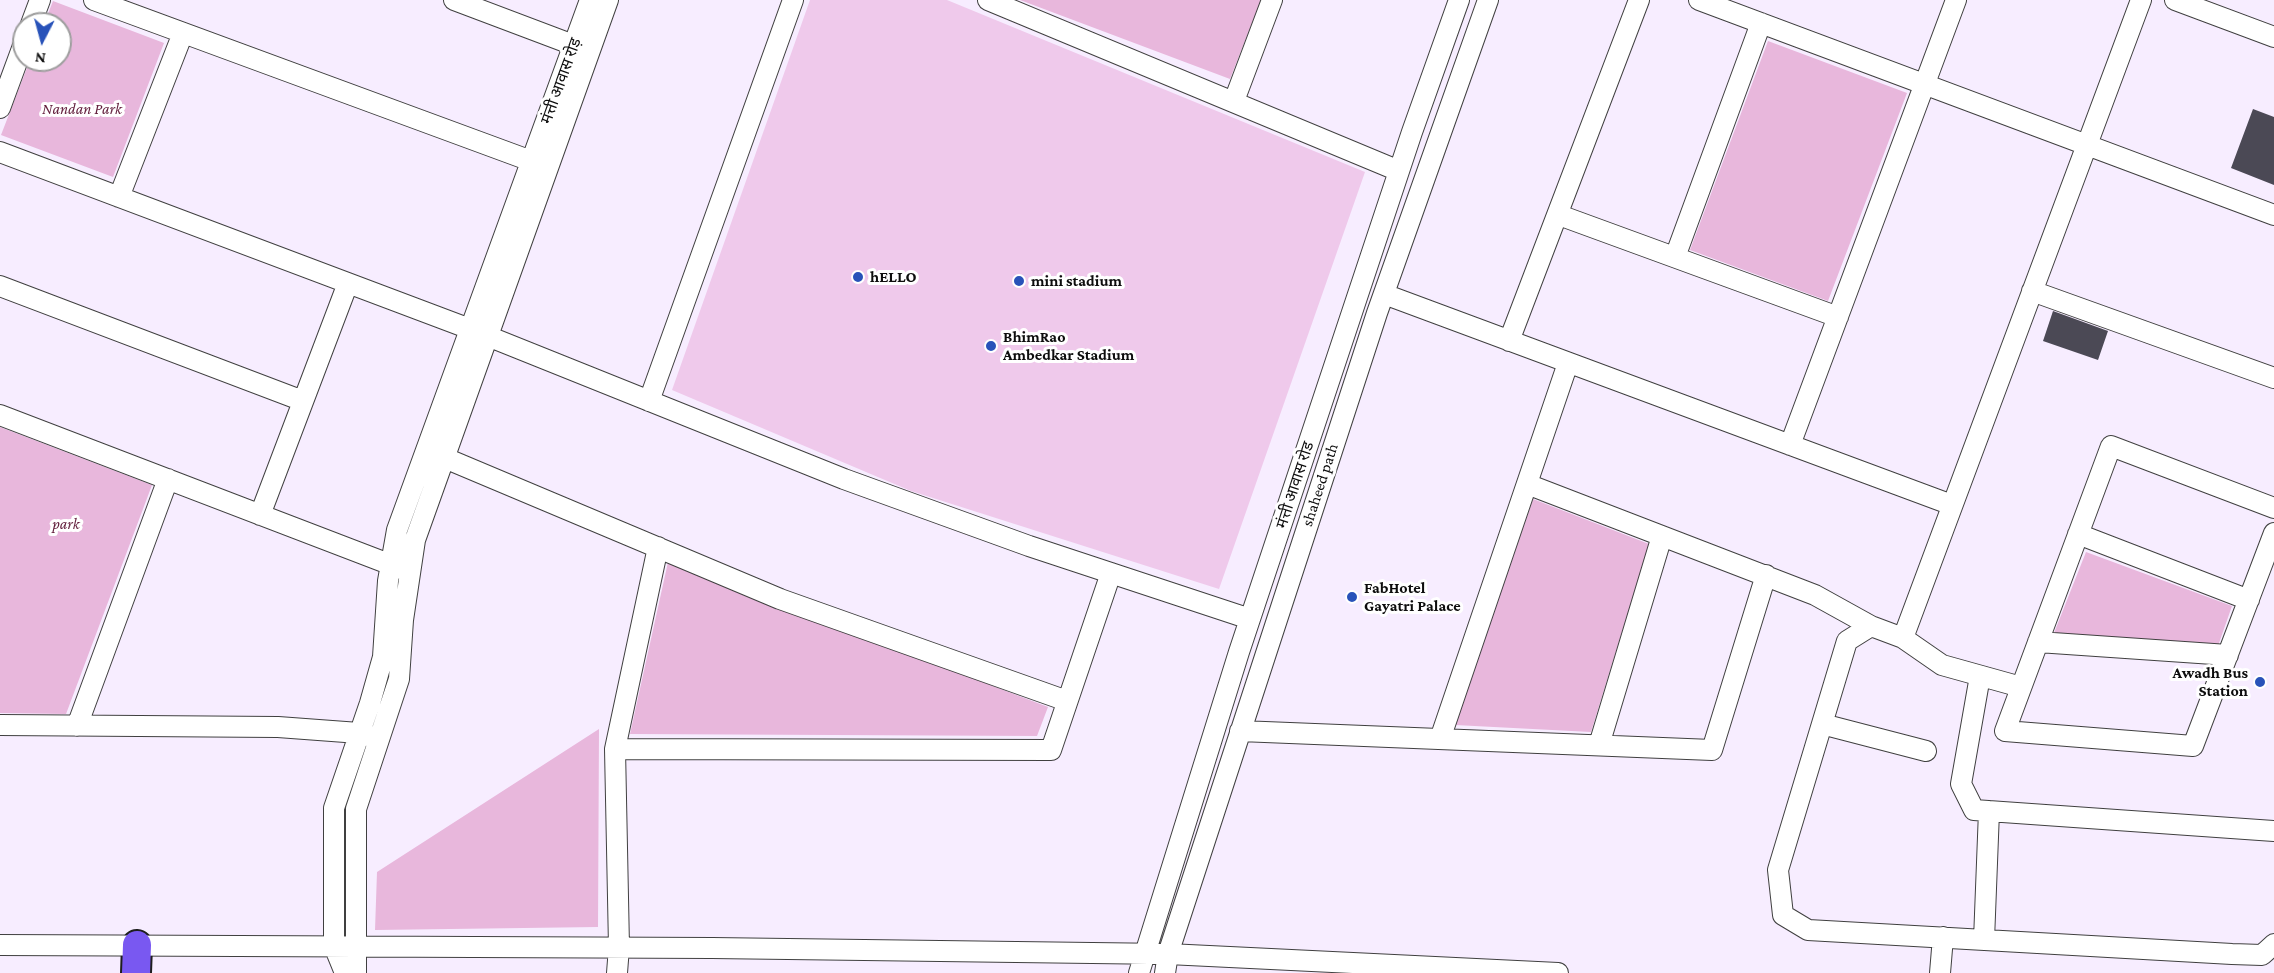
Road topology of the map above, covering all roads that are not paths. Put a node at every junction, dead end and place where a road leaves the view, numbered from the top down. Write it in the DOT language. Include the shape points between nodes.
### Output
graph roads {
  1 [pos="94,0"];
  2 [pos="454,0"];
  3 [pos="590,0"];
  4 [pos="608,0"];
  5 [pos="793,0"];
  6 [pos="988,0"];
  7 [pos="1272,0"];
  8 [pos="1459,0"];
  9 [pos="1488,0"];
  10 [pos="1639,0"];
  11 [pos="1699,0"];
  12 [pos="1956,0"];
  13 [pos="2141,0"];
  14 [pos="2175,0"];
  15 [pos="1761,23"];
  16 [pos="183,33"];
  17 [pos="2274,37"];
  18 [pos="582,48"];
  19 [pos="13,72"];
  20 [pos="1925,84"];
  21 [pos="1234,101"];
  22 [pos="0,108"];
  23 [pos="2087,145"];
  24 [pos="0,152"];
  25 [pos="539,164"];
  26 [pos="1399,171"];
  27 [pos="119,197"];
  28 [pos="1559,215"];
  29 [pos="2274,215"];
  30 [pos="1675,257"];
  31 [pos="348,284"];
  32 [pos="0,286"];
  33 [pos="2032,291"];
  34 [pos="1384,294"];
  35 [pos="1838,317"];
  36 [pos="479,333"];
  37 [pos="1509,341"];
  38 [pos="1568,363"];
  39 [pos="2274,378"];
  40 [pos="303,401"];
  41 [pos="649,401"];
  42 [pos="0,415"];
  43 [pos="1790,445"];
  44 [pos="435,454"];
  45 [pos="168,479"];
  46 [pos="1527,484"];
  47 [pos="1293,490"];
  48 [pos="1316,497"];
  49 [pos="1952,505"];
  50 [pos="2274,508"];
  51 [pos="260,515"];
  52 [pos="2274,533"];
  53 [pos="2078,534"];
  54 [pos="1662,536"];
  55 [pos="658,547"];
  56 [pos="391,565"];
  57 [pos="410,572"];
  58 [pos="1111,573"];
  59 [pos="1766,575"];
  60 [pos="2249,600"];
  61 [pos="1250,619"];
  62 [pos="1871,626"];
  63 [pos="1903,638"];
  64 [pos="2038,642"];
  65 [pos="2228,655"];
  66 [pos="1980,676"];
  67 [pos="2021,687"];
  68 [pos="1067,701"];
  69 [pos="1822,724"];
  70 [pos="0,725"];
  71 [pos="77,726"];
  72 [pos="1240,730"];
  73 [pos="360,733"];
  74 [pos="380,739"];
  75 [pos="1440,739"];
  76 [pos="1599,745"];
  77 [pos="615,748"];
  78 [pos="1926,751"];
  79 [pos="1989,811"];
  80 [pos="2274,831"];
  81 [pos="1942,937"];
  82 [pos="1984,940"];
  83 [pos="2274,944"];
  84 [pos="0,945"];
  85 [pos="334,946"];
  86 [pos="358,946"];
  87 [pos="619,947"];
  88 [pos="1144,954"];
  89 [pos="137,959"];
  90 [pos="1167,963"];
  91 [pos="345,973"];
  92 [pos="356,973"];
  93 [pos="617,973"];
  94 [pos="1138,973"];
  95 [pos="1558,973"];
  96 [pos="1940,973"];
  1 -- 16 [label="street"];
  2 -- 18 [label="street"];
  3 -- 18 [label="street, मंत्ती आवास रोड़"];
  4 -- 18 [label="street"];
  5 -- 41 [label="street"];
  6 -- 21 [label="street"];
  7 -- 21 [label="street"];
  8 -- 26 [label="street, मंत्ती आवास रोड"];
  9 -- 34 [label="street, shaheed path"];
  10 -- 28 [label="street"];
  11 -- 15 [label="street"];
  12 -- 20 [label="street"];
  13 -- 23 [label="street"];
  14 -- 17 [label="street"];
  15 -- 20 [label="street"];
  15 -- 30 [label="street"];
  16 -- 25 [label="street"];
  16 -- 27 [label="street"];
  18 -- 25 [label="street, मंत्ती आवास रोड़"];
  19 -- 22 [label="street"];
  20 -- 23 [label="street"];
  20 -- 35 [label="street"];
  21 -- 26 [label="street"];
  23 -- 29 [label="street"];
  23 -- 33 [label="street"];
  24 -- 27 [label="street"];
  25 -- 36 [label="street, मंत्ती आवास रोड़"];
  26 -- 47 [label="street, मंत्ती आवास रोड"];
  27 -- 31 [label="street"];
  28 -- 30 [label="street"];
  28 -- 37 [label="street"];
  30 -- 35 [label="street"];
  31 -- 36 [label="street"];
  31 -- 40 [label="street"];
  32 -- 40 [label="street"];
  33 -- 39 [label="street"];
  33 -- 49 [label="street"];
  34 -- 37 [label="street"];
  34 -- 48 [label="street, shaheed path"];
  35 -- 43 [label="street"];
  36 -- 41 [label="street"];
  36 -- 44 [label="street, मंत्ती आवास रोड़"];
  37 -- 38 [label="street"];
  38 -- 43 [label="street"];
  38 -- 46 [label="street"];
  40 -- 51 [label="street"];
  41 -- 58 [label="street" via="844,479"];
  42 -- 45 [label="street"];
  43 -- 49 [label="street"];
  44 -- 55 [label="street"];
  44 -- 56 [label="street" via="397,530"];
  44 -- 57 [label="street"];
  45 -- 51 [label="street"];
  45 -- 71 [label="street"];
  46 -- 54 [label="street"];
  46 -- 75 [label="street"];
  47 -- 48 [label="street"];
  47 -- 61 [label="street, मंत्ती आवास रोड"];
  48 -- 72 [label="street, shaheed path"];
  49 -- 63 [label="street"];
  50 -- 53 [label="street" via="2111,446"];
  51 -- 56 [label="street"];
  52 -- 60 [label="street"];
  53 -- 60 [label="street"];
  53 -- 64 [label="street"];
  54 -- 59 [label="street"];
  54 -- 76 [label="street"];
  55 -- 68 [label="street" via="780,599"];
  55 -- 77 [label="street"];
  56 -- 57 [label="street"];
  56 -- 73 [label="street" via="383,657"];
  57 -- 74 [label="street" via="399,679"];
  58 -- 61 [label="street"];
  58 -- 68 [label="street"];
  59 -- 62 [label="street" via="1815,595"];
  59 -- 76 [label="street" via="1712,750"];
  60 -- 65 [label="street"];
  61 -- 88 [label="street, मंत्ती आवास रोड"];
  62 -- 63 [label="street"];
  62 -- 69 [label="street" via="1847,641"];
  63 -- 66 [label="street" via="1942,665"];
  64 -- 65 [label="street"];
  64 -- 67 [label="street"];
  65 -- 67 [label="street" via="2193,746 2005,731"];
  66 -- 67 [label="street"];
  66 -- 79 [label="street" via="1961,784 1974,810"];
  68 -- 77 [label="street" via="1051,750"];
  69 -- 78 [label="street"];
  69 -- 81 [label="street" via="1778,870 1783,915 1808,930"];
  70 -- 71 [label="street"];
  71 -- 73 [label="street" via="278,727"];
  72 -- 75 [label="street"];
  72 -- 90 [label="street, shaheed path"];
  73 -- 74 [label="street"];
  73 -- 85 [label="street" via="334,808"];
  74 -- 86 [label="street" via="356,808"];
  75 -- 76 [label="street"];
  77 -- 87 [label="street"];
  79 -- 80 [label="street"];
  79 -- 82 [label="street"];
  81 -- 82 [label="street"];
  81 -- 96 [label="street"];
  82 -- 83 [label="street" via="2262,955"];
  84 -- 89 [label="street"];
  85 -- 86 [label="street"];
  85 -- 89 [label="street"];
  85 -- 91 [label="street"];
  86 -- 87 [label="street"];
  86 -- 92 [label="street"];
  87 -- 88 [label="street"];
  87 -- 93 [label="street"];
  88 -- 90 [label="street"];
  88 -- 94 [label="street, मंत्ती आवास रोड"];
  90 -- 95 [label="street"];
}
